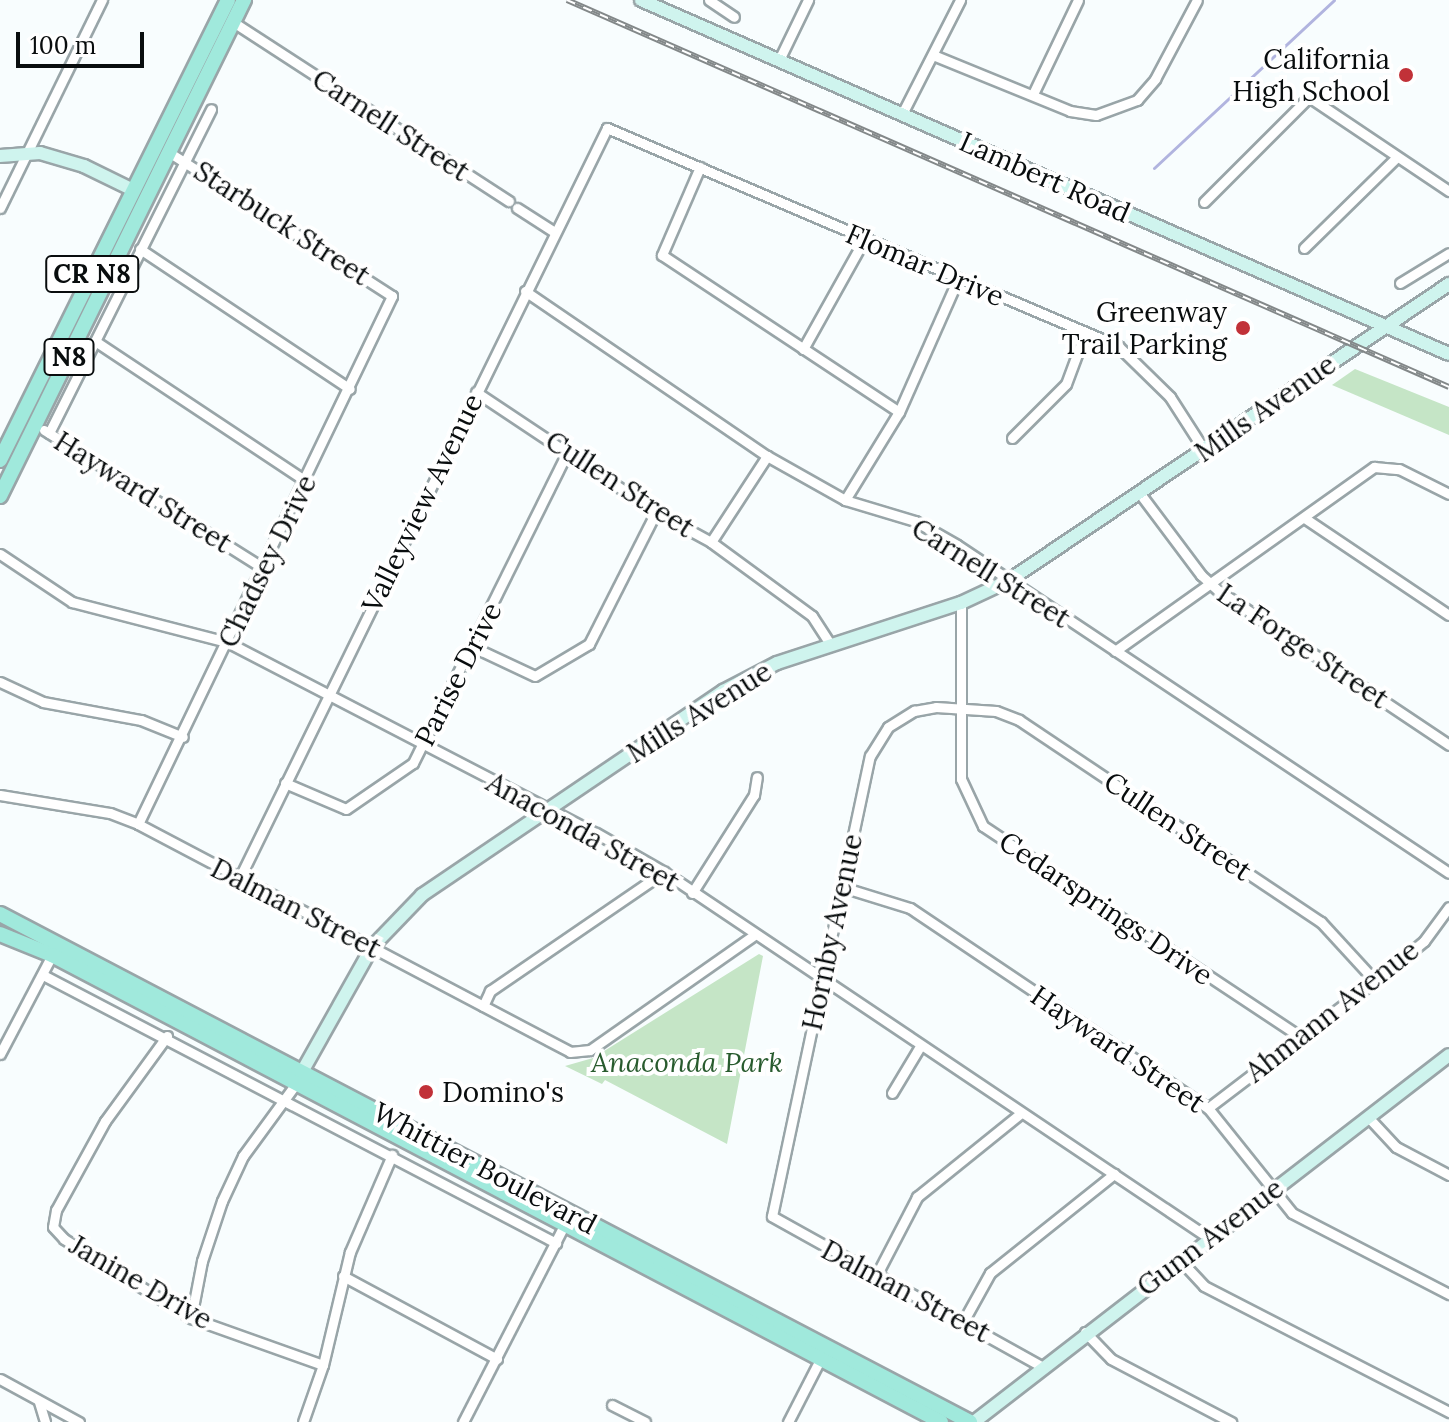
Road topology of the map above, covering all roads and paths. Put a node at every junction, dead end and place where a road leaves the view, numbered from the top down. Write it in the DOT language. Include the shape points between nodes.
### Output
graph roads {
  1 [pos="102,0"];
  2 [pos="228,0"];
  3 [pos="244,0"];
  4 [pos="641,0"];
  5 [pos="709,0"];
  6 [pos="808,0"];
  7 [pos="960,0"];
  8 [pos="1078,0"];
  9 [pos="1197,0"];
  10 [pos="734,17"];
  11 [pos="227,19"];
  12 [pos="933,55"];
  13 [pos="779,60"];
  14 [pos="1033,94"];
  15 [pos="211,109"];
  16 [pos="902,114"];
  17 [pos="607,128"];
  18 [pos="163,150"];
  19 [pos="29,153"];
  20 [pos="0,156"];
  21 [pos="1397,157"];
  22 [pos="185,159"];
  23 [pos="700,167"];
  24 [pos="1449,191"];
  25 [pos="140,194"];
  26 [pos="1204,202"];
  27 [pos="0,208"];
  28 [pos="553,231"];
  29 [pos="864,240"];
  30 [pos="1304,248"];
  31 [pos="140,249"];
  32 [pos="1449,253"];
  33 [pos="958,279"];
  34 [pos="1400,283"];
  35 [pos="1449,284"];
  36 [pos="102,290"];
  37 [pos="525,291"];
  38 [pos="392,296"];
  39 [pos="1387,327"];
  40 [pos="1085,333"];
  41 [pos="95,341"];
  42 [pos="803,349"];
  43 [pos="1449,354"];
  44 [pos="350,389"];
  45 [pos="476,392"];
  46 [pos="899,412"];
  47 [pos="21,418"];
  48 [pos="36,425"];
  49 [pos="49,433"];
  50 [pos="1012,438"];
  51 [pos="1204,450"];
  52 [pos="568,451"];
  53 [pos="767,456"];
  54 [pos="0,460"];
  55 [pos="306,481"];
  56 [pos="1449,494"];
  57 [pos="1141,495"];
  58 [pos="0,496"];
  59 [pos="845,500"];
  60 [pos="656,512"];
  61 [pos="1306,519"];
  62 [pos="711,542"];
  63 [pos="0,554"];
  64 [pos="265,569"];
  65 [pos="1008,581"];
  66 [pos="1209,582"];
  67 [pos="961,603"];
  68 [pos="1449,615"];
  69 [pos="227,642"];
  70 [pos="830,644"];
  71 [pos="473,647"];
  72 [pos="1115,651"];
  73 [pos="0,682"];
  74 [pos="328,695"];
  75 [pos="960,707"];
  76 [pos="183,737"];
  77 [pos="424,743"];
  78 [pos="1449,745"];
  79 [pos="757,777"];
  80 [pos="285,783"];
  81 [pos="0,795"];
  82 [pos="547,810"];
  83 [pos="138,824"];
  84 [pos="664,872"];
  85 [pos="1449,873"];
  86 [pos="239,879"];
  87 [pos="842,887"];
  88 [pos="692,893"];
  89 [pos="1449,907"];
  90 [pos="0,914"];
  91 [pos="0,934"];
  92 [pos="753,936"];
  93 [pos="372,947"];
  94 [pos="55,949"];
  95 [pos="43,975"];
  96 [pos="820,981"];
  97 [pos="1375,981"];
  98 [pos="483,1006"];
  99 [pos="167,1036"];
  100 [pos="1300,1037"];
  101 [pos="919,1048"];
  102 [pos="0,1054"];
  103 [pos="1449,1055"];
  104 [pos="303,1071"];
  105 [pos="295,1085"];
  106 [pos="892,1093"];
  107 [pos="285,1101"];
  108 [pos="1208,1108"];
  109 [pos="1020,1114"];
  110 [pos="1368,1117"];
  111 [pos="392,1155"];
  112 [pos="1114,1174"];
  113 [pos="1449,1175"];
  114 [pos="1274,1188"];
  115 [pos="772,1216"];
  116 [pos="568,1220"];
  117 [pos="1209,1238"];
  118 [pos="556,1243"];
  119 [pos="1180,1260"];
  120 [pos="877,1274"];
  121 [pos="343,1276"];
  122 [pos="1449,1294"];
  123 [pos="191,1318"];
  124 [pos="964,1320"];
  125 [pos="1085,1332"];
  126 [pos="824,1353"];
  127 [pos="497,1359"];
  128 [pos="323,1365"];
  129 [pos="1041,1366"];
  130 [pos="0,1379"];
  131 [pos="39,1402"];
  132 [pos="612,1405"];
  133 [pos="1449,1412"];
  134 [pos="45,1422"];
  135 [pos="79,1422"];
  136 [pos="303,1422"];
  137 [pos="463,1422"];
  138 [pos="645,1422"];
  139 [pos="788,1422"];
  140 [pos="941,1422"];
  141 [pos="972,1422"];
  142 [pos="1231,1422"];
  1 -- 19 [label="street"];
  2 -- 11 [label="main road, CR N8"];
  3 -- 11 [label="main road, CR N8"];
  4 -- 13 [label="street, Lambert Road"];
  5 -- 10 [label="street"];
  6 -- 13 [label="street"];
  7 -- 12 [label="street"];
  8 -- 14 [label="street"];
  9 -- 14 [label="street" via="1155,79 1137,100 1096,115 1070,111"];
  11 -- 18 [label="main road, CR N8"];
  11 -- 28 [label="street, Carnell Street"];
  12 -- 14 [label="street"];
  12 -- 16 [label="street"];
  13 -- 16 [label="street, Lambert Road"];
  15 -- 22 [label="street"];
  16 -- 39 [label="street, Lambert Road"];
  17 -- 23 [label="street, Flomar Drive"];
  17 -- 28 [label="street, Valleyview Avenue"];
  18 -- 22 [label="street, Starbuck Street"];
  18 -- 25 [label="main road, CR N8"];
  19 -- 20 [label="street"];
  19 -- 25 [label="street" via="84,166"];
  19 -- 27 [label="street"];
  21 -- 24 [label="street"];
  21 -- 26 [label="street" via="1309,97"];
  21 -- 30 [label="street"];
  22 -- 31 [label="street"];
  22 -- 38 [label="street, Starbuck Street"];
  23 -- 29 [label="street, Flomar Drive"];
  23 -- 42 [label="street" via="662,255"];
  25 -- 36 [label="main road, CR N8"];
  25 -- 47 [label="main road, CR N8"];
  28 -- 37 [label="street, Valleyview Avenue"];
  29 -- 33 [label="street, Flomar Drive"];
  29 -- 42 [label="street"];
  31 -- 41 [label="street"];
  31 -- 44 [label="street"];
  32 -- 34 [label="street"];
  33 -- 40 [label="street, Flomar Drive"];
  33 -- 46 [label="street"];
  35 -- 39 [label="street, Mills Avenue"];
  36 -- 48 [label="main road, N8"];
  37 -- 45 [label="street, Valleyview Avenue"];
  37 -- 53 [label="street, Carnell Street"];
  38 -- 44 [label="street, Chadsey Drive"];
  39 -- 43 [label="street, Lambert Road"];
  39 -- 51 [label="street, Mills Avenue"];
  40 -- 50 [label="street" via="1066,384"];
  40 -- 51 [label="street, Flomar Drive" via="1118,346 1141,365 1170,397"];
  41 -- 49 [label="street"];
  41 -- 55 [label="street"];
  42 -- 46 [label="street"];
  44 -- 55 [label="street, Chadsey Drive"];
  45 -- 52 [label="street, Cullen Street"];
  45 -- 74 [label="street, Valleyview Avenue"];
  46 -- 59 [label="street"];
  47 -- 48 [label="street, Hayward Street"];
  47 -- 54 [label="main road, CR N8"];
  48 -- 49 [label="street, Hayward Street"];
  48 -- 58 [label="main road"];
  49 -- 64 [label="street, Hayward Street"];
  51 -- 57 [label="street, Mills Avenue"];
  52 -- 60 [label="street, Cullen Street"];
  52 -- 71 [label="street, Parise Drive"];
  53 -- 59 [label="street, Carnell Street"];
  53 -- 62 [label="street"];
  55 -- 64 [label="street, Chadsey Drive"];
  56 -- 61 [label="street" via="1399,469 1374,467"];
  57 -- 65 [label="street, Mills Avenue"];
  57 -- 66 [label="street, La Forge Street"];
  59 -- 65 [label="street, Carnell Street" via="915,521"];
  60 -- 62 [label="street, Cullen Street"];
  60 -- 71 [label="street" via="589,644 535,676"];
  61 -- 66 [label="street"];
  61 -- 68 [label="street"];
  62 -- 70 [label="street, Cullen Street" via="812,616"];
  63 -- 69 [label="street, Anaconda Street" via="72,602"];
  64 -- 69 [label="street, Chadsey Drive"];
  65 -- 67 [label="street, Mills Avenue"];
  65 -- 72 [label="street, Carnell Street"];
  66 -- 72 [label="street"];
  66 -- 78 [label="street, La Forge Street"];
  67 -- 70 [label="street, Mills Avenue"];
  67 -- 75 [label="street, Cedarsprings Drive"];
  69 -- 74 [label="street, Anaconda Street"];
  69 -- 76 [label="street, Chadsey Drive"];
  70 -- 82 [label="street, Mills Avenue" via="723,691"];
  71 -- 77 [label="street, Parise Drive"];
  72 -- 85 [label="street, Carnell Street"];
  73 -- 76 [label="street" via="43,702 141,720"];
  74 -- 77 [label="street, Anaconda Street"];
  74 -- 80 [label="street, Valleyview Avenue"];
  75 -- 87 [label="street, Hornby Avenue" via="914,711 888,727 870,756"];
  75 -- 97 [label="street, Cullen Street" via="996,711 1041,733 1321,922"];
  75 -- 100 [label="street, Cedarsprings Drive" via="961,779 983,826"];
  76 -- 83 [label="street, Chadsey Drive"];
  77 -- 80 [label="street, Parise Drive" via="413,763 346,809"];
  77 -- 82 [label="street, Anaconda Street"];
  79 -- 88 [label="street" via="754,795"];
  80 -- 86 [label="street, Valleyview Avenue"];
  81 -- 83 [label="street, Dalman Street" via="110,813"];
  82 -- 84 [label="street, Anaconda Street"];
  82 -- 93 [label="street, Mills Avenue" via="422,895"];
  83 -- 86 [label="street, Dalman Street"];
  84 -- 88 [label="street, Anaconda Street"];
  84 -- 98 [label="street" via="490,991"];
  86 -- 93 [label="street, Dalman Street"];
  87 -- 96 [label="street, Hornby Avenue"];
  87 -- 108 [label="street, Hayward Street" via="910,908"];
  88 -- 92 [label="street, Anaconda Street"];
  89 -- 97 [label="street, Ahmann Avenue" via="1424,941"];
  90 -- 94 [label="main road, Whittier Boulevard"];
  91 -- 94 [label="main road, Whittier Boulevard"];
  92 -- 96 [label="street, Anaconda Street"];
  92 -- 98 [label="street, Dalman Street" via="581,1053"];
  93 -- 98 [label="street, Dalman Street"];
  93 -- 104 [label="street, Mills Avenue"];
  94 -- 95 [label="street"];
  94 -- 104 [label="main road, Whittier Boulevard"];
  94 -- 105 [label="main road, Whittier Boulevard"];
  95 -- 99 [label="street, Whittier Boulevard"];
  95 -- 102 [label="street"];
  96 -- 101 [label="street, Anaconda Street"];
  96 -- 115 [label="street, Hornby Avenue"];
  97 -- 100 [label="street, Ahmann Avenue"];
  99 -- 107 [label="street, Whittier Boulevard"];
  99 -- 123 [label="street, Janine Drive" via="105,1121 56,1210 53,1227"];
  100 -- 108 [label="street, Ahmann Avenue"];
  101 -- 106 [label="street"];
  101 -- 109 [label="street, Anaconda Street"];
  103 -- 110 [label="street, Gunn Avenue"];
  104 -- 105 [label="street, Mills Avenue"];
  104 -- 116 [label="main road, Whittier Boulevard"];
  105 -- 107 [label="street, Mills Avenue"];
  105 -- 116 [label="main road, Whittier Boulevard"];
  107 -- 111 [label="street, Whittier Boulevard"];
  107 -- 123 [label="street, Mills Avenue" via="243,1156 222,1201"];
  108 -- 114 [label="street, Hayward Street"];
  109 -- 112 [label="street, Anaconda Street"];
  109 -- 120 [label="street" via="917,1197"];
  110 -- 113 [label="street" via="1396,1147"];
  110 -- 114 [label="street, Gunn Avenue"];
  111 -- 118 [label="street, Whittier Boulevard"];
  111 -- 121 [label="street"];
  112 -- 117 [label="street, Anaconda Street"];
  112 -- 124 [label="street" via="990,1273"];
  114 -- 117 [label="street, Gunn Avenue"];
  114 -- 122 [label="street, Hayward Street" via="1292,1213"];
  115 -- 120 [label="street, Dalman Street"];
  116 -- 118 [label="street"];
  116 -- 126 [label="main road, Whittier Boulevard"];
  117 -- 119 [label="street, Gunn Avenue"];
  118 -- 127 [label="street"];
  119 -- 125 [label="street, Gunn Avenue"];
  119 -- 133 [label="street" via="1204,1286"];
  120 -- 124 [label="street, Dalman Street"];
  121 -- 127 [label="street"];
  121 -- 128 [label="street"];
  123 -- 128 [label="street, Janine Drive"];
  124 -- 129 [label="street, Dalman Street"];
  125 -- 129 [label="street, Gunn Avenue"];
  125 -- 142 [label="street" via="1111,1359"];
  126 -- 139 [label="street"];
  126 -- 140 [label="main road, Whittier Boulevard"];
  126 -- 141 [label="main road, Whittier Boulevard"];
  127 -- 137 [label="street"];
  128 -- 136 [label="street"];
  129 -- 141 [label="street, Gunn Avenue"];
  130 -- 131 [label="street"];
  131 -- 134 [label="street"];
  131 -- 135 [label="street"];
  132 -- 138 [label="street"];
}
